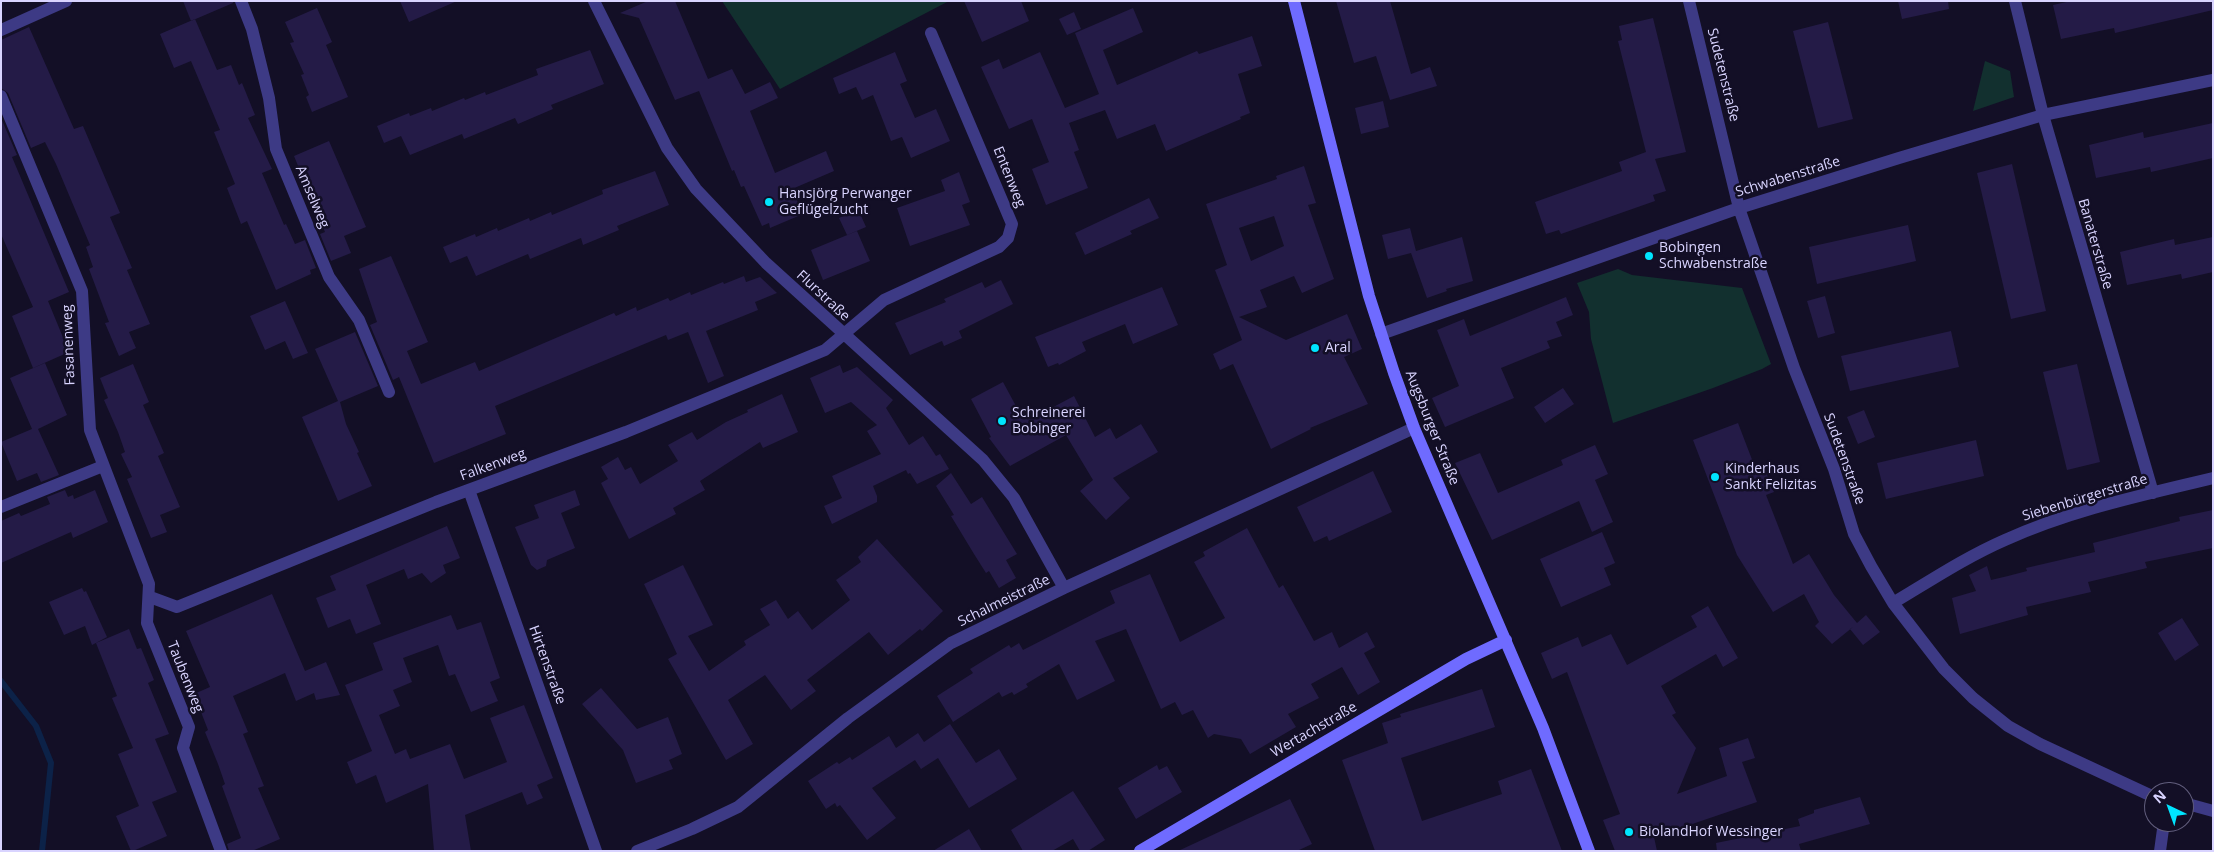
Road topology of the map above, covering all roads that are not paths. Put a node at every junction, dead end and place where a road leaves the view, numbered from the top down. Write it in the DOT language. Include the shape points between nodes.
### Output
graph roads {
  1 [pos="66,1"];
  2 [pos="240,1"];
  3 [pos="594,1"];
  4 [pos="1294,1"];
  5 [pos="1689,1"];
  6 [pos="2015,1"];
  7 [pos="1,30"];
  8 [pos="932,33"];
  9 [pos="2213,80"];
  10 [pos="1,96"];
  11 [pos="2042,115"];
  12 [pos="1740,208"];
  13 [pos="1381,334"];
  14 [pos="844,335"];
  15 [pos="389,392"];
  16 [pos="1414,428"];
  17 [pos="103,466"];
  18 [pos="2213,478"];
  19 [pos="469,490"];
  20 [pos="2154,492"];
  21 [pos="1,507"];
  22 [pos="1064,588"];
  23 [pos="150,597"];
  24 [pos="1893,603"];
  25 [pos="1506,640"];
  26 [pos="2144,792"];
  27 [pos="2194,806"];
  28 [pos="2213,811"];
  29 [pos="2163,832"];
  30 [pos="221,851"];
  31 [pos="596,851"];
  32 [pos="637,851"];
  33 [pos="1140,851"];
  34 [pos="1589,851"];
  35 [pos="2160,851"];
  1 -- 7 [label="street"];
  2 -- 15 [label="street, Amselweg" via="252,29 269,98 276,149 329,277 359,320"];
  3 -- 14 [label="street, Flurstraße" via="666,148 696,189 766,263"];
  4 -- 13 [label="street, Augsburger Straße"];
  5 -- 12 [label="street, Sudetenstraße"];
  6 -- 11 [label="street, Banaterstraße"];
  8 -- 14 [label="street, Entenweg" via="1012,224 1008,238 998,248 884,300"];
  9 -- 11 [label="street, Schwabenstraße"];
  10 -- 17 [label="street, Fasanenweg" via="82,290 90,430"];
  11 -- 12 [label="street, Schwabenstraße"];
  11 -- 20 [label="street, Banaterstraße"];
  12 -- 13 [label="street, Schwabenstraße"];
  12 -- 24 [label="street, Sudetenstraße" via="1794,368 1834,469 1854,534"];
  13 -- 16 [label="street, Augsburger Straße"];
  14 -- 19 [label="street, Falkenweg" via="825,350 626,432"];
  14 -- 22 [label="street, Flurstraße" via="983,460 1014,498"];
  16 -- 22 [label="street, Schalmeistraße"];
  16 -- 25 [label="street, Augsburger Straße"];
  17 -- 21 [label="street"];
  17 -- 23 [label="street, Fasanenweg" via="149,584"];
  18 -- 20 [label="street, Siebenbürgerstraße"];
  19 -- 23 [label="street, Falkenweg" via="262,570 177,607"];
  19 -- 31 [label="street, Hirtenstraße"];
  20 -- 24 [label="street, Siebenbürgerstraße" via="2061,518 2005,540"];
  22 -- 32 [label="street, Schalmeistraße" via="951,643 848,718 738,807"];
  23 -- 30 [label="street, Taubenweg" via="147,623 189,727 183,748"];
  24 -- 26 [label="street, Sudetenstraße" via="1944,669 2008,726"];
  25 -- 33 [label="street, Wertachstraße" via="1466,659"];
  25 -- 34 [label="street, Augsburger Straße"];
  27 -- 28 [label="street"];
  29 -- 35 [label="street"];
}
